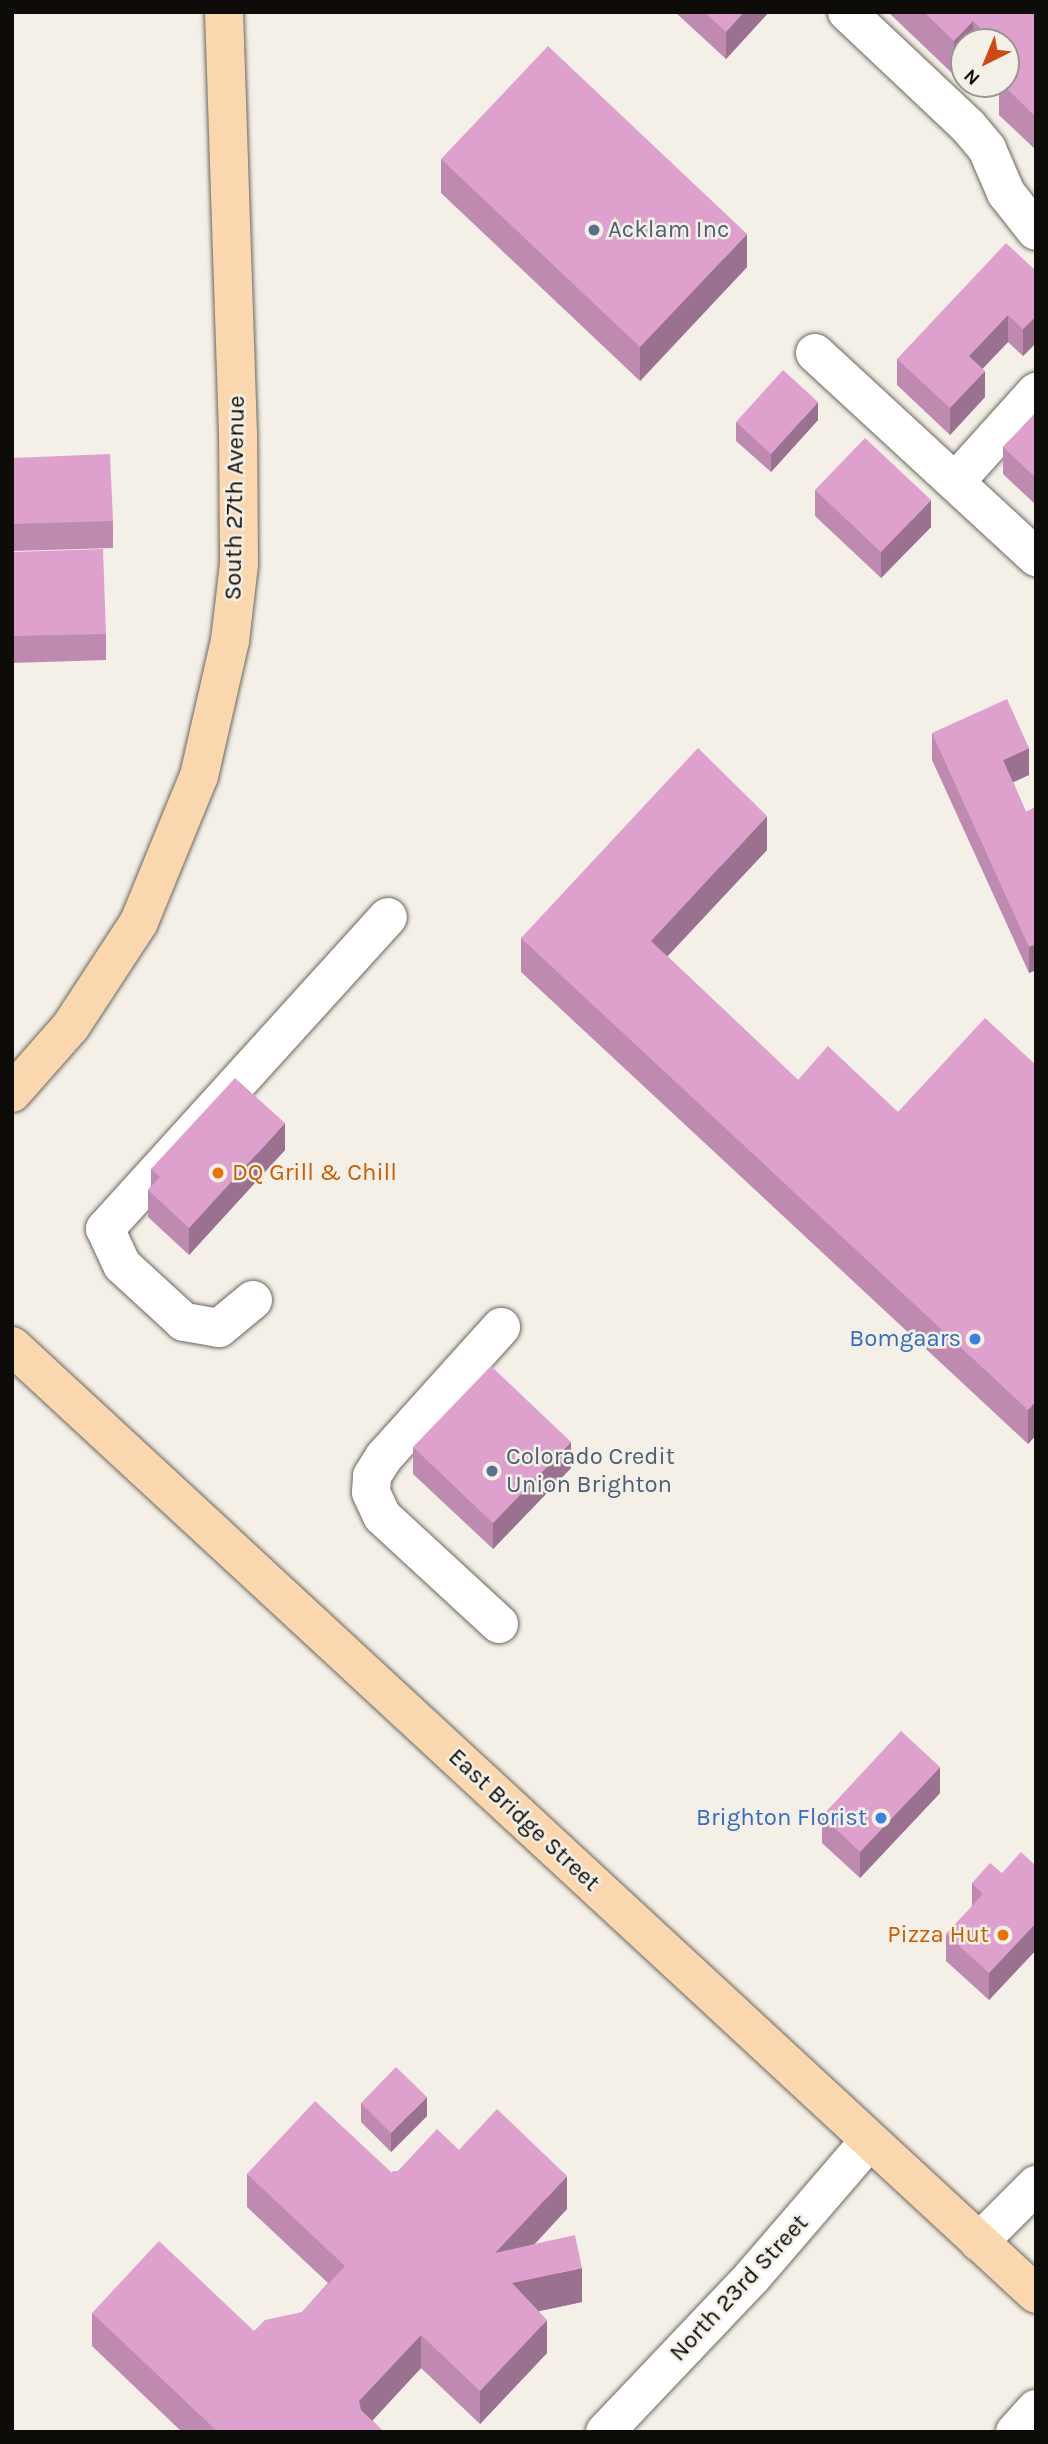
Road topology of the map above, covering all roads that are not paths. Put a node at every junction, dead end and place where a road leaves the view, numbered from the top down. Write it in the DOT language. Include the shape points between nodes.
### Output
graph roads {
  1 [pos="224,12"];
  2 [pos="847,12"];
  3 [pos="1036,232"];
  4 [pos="815,353"];
  5 [pos="1036,392"];
  6 [pos="956,481"];
  7 [pos="1036,557"];
  8 [pos="388,917"];
  9 [pos="12,1093"];
  10 [pos="253,1300"];
  11 [pos="501,1326"];
  12 [pos="12,1346"];
  13 [pos="499,1625"];
  14 [pos="869,2141"];
  15 [pos="1036,2185"];
  16 [pos="979,2242"];
  17 [pos="1036,2294"];
  18 [pos="1036,2409"];
  19 [pos="605,2432"];
  20 [pos="1015,2432"];
  1 -- 9 [label="main road, South 27th Avenue" via="238,434 239,564 230,641 200,776 139,922 71,1026"];
  2 -- 3 [label="street" via="968,126 987,149 1006,193"];
  4 -- 6 [label="street"];
  5 -- 6 [label="street"];
  6 -- 7 [label="street"];
  8 -- 10 [label="street" via="105,1229 122,1265 184,1322 219,1328"];
  11 -- 13 [label="street" via="384,1457 372,1476 371,1492 382,1516"];
  12 -- 14 [label="main road, East Bridge Street"];
  14 -- 16 [label="main road, East Bridge Street"];
  14 -- 19 [label="street, North 23rd Street" via="752,2277"];
  15 -- 16 [label="street"];
  16 -- 17 [label="main road, East Bridge Street"];
  18 -- 20 [label="street"];
}
